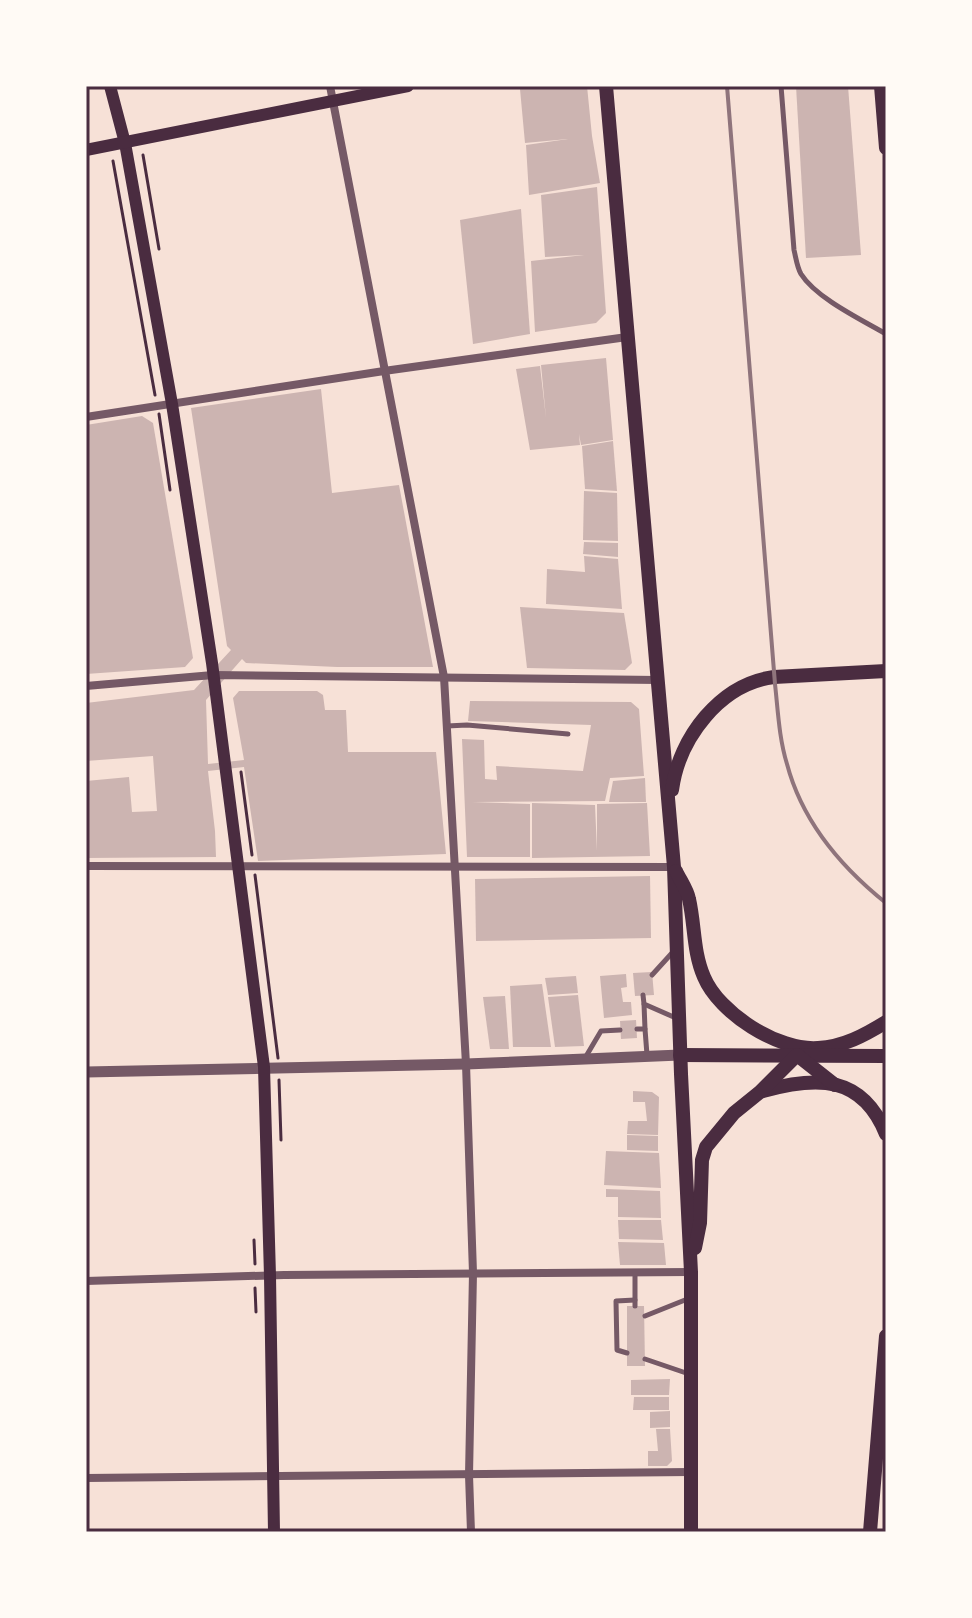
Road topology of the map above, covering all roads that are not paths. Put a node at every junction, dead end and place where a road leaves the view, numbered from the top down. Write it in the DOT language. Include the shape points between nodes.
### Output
graph roads {
  1 [pos="110,86"];
  2 [pos="330,86"];
  3 [pos="408,86"];
  4 [pos="606,86"];
  5 [pos="781,86"];
  6 [pos="881,86"];
  7 [pos="333,101"];
  8 [pos="125,143"];
  9 [pos="886,148"];
  10 [pos="86,150"];
  11 [pos="886,334"];
  12 [pos="627,337"];
  13 [pos="384,371"];
  14 [pos="172,404"];
  15 [pos="86,417"];
  16 [pos="886,671"];
  17 [pos="213,675"];
  18 [pos="444,677"];
  19 [pos="658,680"];
  20 [pos="86,686"];
  21 [pos="446,726"];
  22 [pos="568,734"];
  23 [pos="668,812"];
  24 [pos="86,866"];
  25 [pos="239,866"];
  26 [pos="455,867"];
  27 [pos="674,867"];
  28 [pos="676,949"];
  29 [pos="652,975"];
  30 [pos="643,995"];
  31 [pos="644,1004"];
  32 [pos="680,1019"];
  33 [pos="886,1022"];
  34 [pos="637,1029"];
  35 [pos="645,1029"];
  36 [pos="620,1030"];
  37 [pos="680,1055"];
  38 [pos="797,1055"];
  39 [pos="647,1056"];
  40 [pos="886,1056"];
  41 [pos="584,1059"];
  42 [pos="466,1064"];
  43 [pos="264,1067"];
  44 [pos="86,1072"];
  45 [pos="835,1085"];
  46 [pos="760,1092"];
  47 [pos="886,1134"];
  48 [pos="691,1272"];
  49 [pos="473,1273"];
  50 [pos="635,1274"];
  51 [pos="270,1276"];
  52 [pos="86,1281"];
  53 [pos="691,1297"];
  54 [pos="645,1316"];
  55 [pos="886,1336"];
  56 [pos="627,1353"];
  57 [pos="645,1359"];
  58 [pos="692,1375"];
  59 [pos="691,1472"];
  60 [pos="469,1475"];
  61 [pos="273,1476"];
  62 [pos="86,1478"];
  63 [pos="880,1488"];
  64 [pos="274,1532"];
  65 [pos="471,1532"];
  66 [pos="691,1532"];
  67 [pos="870,1532"];
  1 -- 8 [label="main road"];
  2 -- 7 [label="street"];
  3 -- 7 [label="main road"];
  4 -- 12 [label="main road"];
  5 -- 11 [label="lane" via="794,250 801,274 812,287"];
  6 -- 9 [label="main road"];
  7 -- 8 [label="main road"];
  7 -- 13 [label="street"];
  8 -- 10 [label="main road"];
  8 -- 14 [label="main road"];
  12 -- 13 [label="street"];
  12 -- 19 [label="main road"];
  13 -- 14 [label="street"];
  13 -- 18 [label="street"];
  14 -- 15 [label="street"];
  14 -- 17 [label="main road"];
  16 -- 23 [label="main road" via="757,679 739,689 697,727 681,754"];
  17 -- 18 [label="street"];
  17 -- 20 [label="street"];
  17 -- 25 [label="main road"];
  18 -- 19 [label="street"];
  18 -- 21 [label="street"];
  19 -- 23 [label="main road"];
  21 -- 22 [label="lane"];
  21 -- 26 [label="street"];
  23 -- 27 [label="main road"];
  24 -- 25 [label="street"];
  25 -- 26 [label="street"];
  25 -- 43 [label="main road"];
  26 -- 27 [label="street"];
  26 -- 42 [label="street"];
  27 -- 28 [label="main road"];
  27 -- 33 [label="main road" via="689,896 705,979 739,1019 790,1044 816,1049 844,1044"];
  28 -- 29 [label="lane"];
  28 -- 32 [label="main road"];
  30 -- 31 [label="lane"];
  31 -- 32 [label="lane"];
  31 -- 35 [label="lane"];
  32 -- 37 [label="main road"];
  34 -- 35 [label="lane"];
  35 -- 39 [label="lane"];
  36 -- 41 [label="lane" via="601,1031"];
  37 -- 38 [label="main road"];
  37 -- 39 [label="street"];
  37 -- 48 [label="main road"];
  38 -- 40 [label="main road"];
  38 -- 45 [label="main road"];
  38 -- 46 [label="main road"];
  39 -- 41 [label="street"];
  41 -- 42 [label="street"];
  42 -- 43 [label="street"];
  42 -- 49 [label="street"];
  43 -- 44 [label="street"];
  43 -- 51 [label="main road"];
  45 -- 46 [label="main road" via="793,1083"];
  45 -- 47 [label="main road" via="866,1101"];
  46 -- 48 [label="main road" via="706,1147"];
  48 -- 50 [label="street"];
  48 -- 53 [label="main road"];
  49 -- 50 [label="street"];
  49 -- 51 [label="street"];
  49 -- 60 [label="street"];
  50 -- 56 [label="lane" via="635,1303 616,1301 617,1350"];
  51 -- 52 [label="street"];
  51 -- 61 [label="main road"];
  53 -- 54 [label="lane"];
  53 -- 58 [label="main road"];
  55 -- 63 [label="main road"];
  57 -- 58 [label="lane"];
  58 -- 59 [label="main road"];
  59 -- 60 [label="street"];
  59 -- 66 [label="main road"];
  60 -- 61 [label="street"];
  60 -- 65 [label="street"];
  61 -- 62 [label="street"];
  61 -- 64 [label="main road"];
  63 -- 67 [label="main road"];
}
